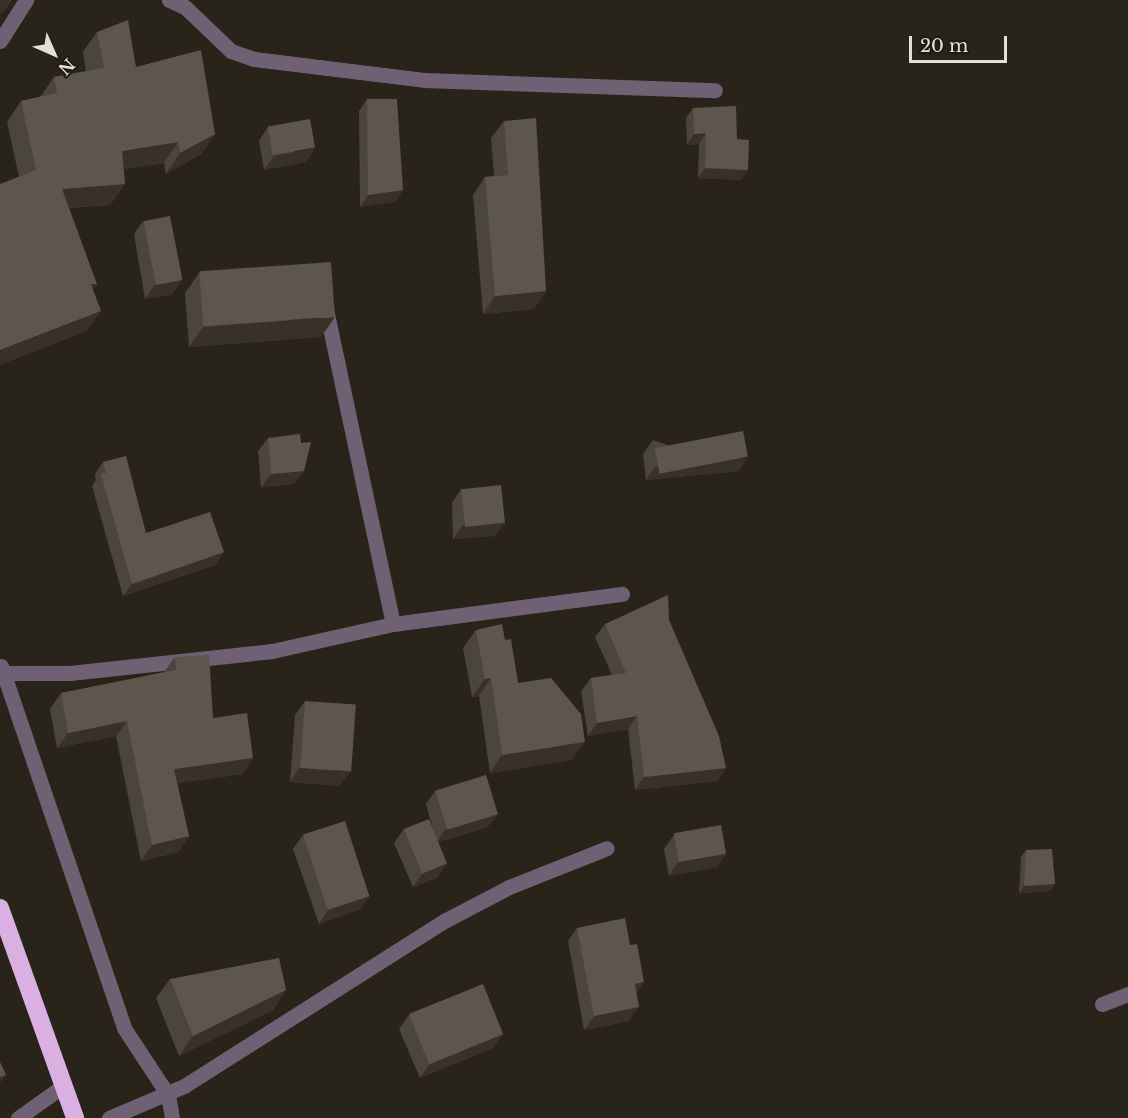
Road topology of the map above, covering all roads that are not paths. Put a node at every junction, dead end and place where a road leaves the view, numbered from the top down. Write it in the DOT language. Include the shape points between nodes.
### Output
graph roads {
  1 [pos="26,0"];
  2 [pos="169,0"];
  3 [pos="0,41"];
  4 [pos="715,90"];
  5 [pos="326,309"];
  6 [pos="622,594"];
  7 [pos="393,624"];
  8 [pos="1,669"];
  9 [pos="607,848"];
  10 [pos="0,908"];
  11 [pos="1128,994"];
  12 [pos="1102,1004"];
  13 [pos="63,1086"];
  14 [pos="168,1095"];
  15 [pos="18,1118"];
  16 [pos="75,1118"];
  17 [pos="109,1118"];
  18 [pos="172,1118"];
  1 -- 3 [label="street"];
  2 -- 4 [label="street" via="185,7 231,51 254,59 424,80"];
  5 -- 7 [label="street"];
  6 -- 7 [label="street"];
  7 -- 8 [label="street" via="272,651 70,673"];
  8 -- 14 [label="street" via="124,1028"];
  9 -- 14 [label="street" via="509,887 446,920"];
  10 -- 13 [label="highway"];
  11 -- 12 [label="street"];
  13 -- 15 [label="street"];
  13 -- 16 [label="highway"];
  14 -- 17 [label="street"];
  14 -- 18 [label="street"];
}
